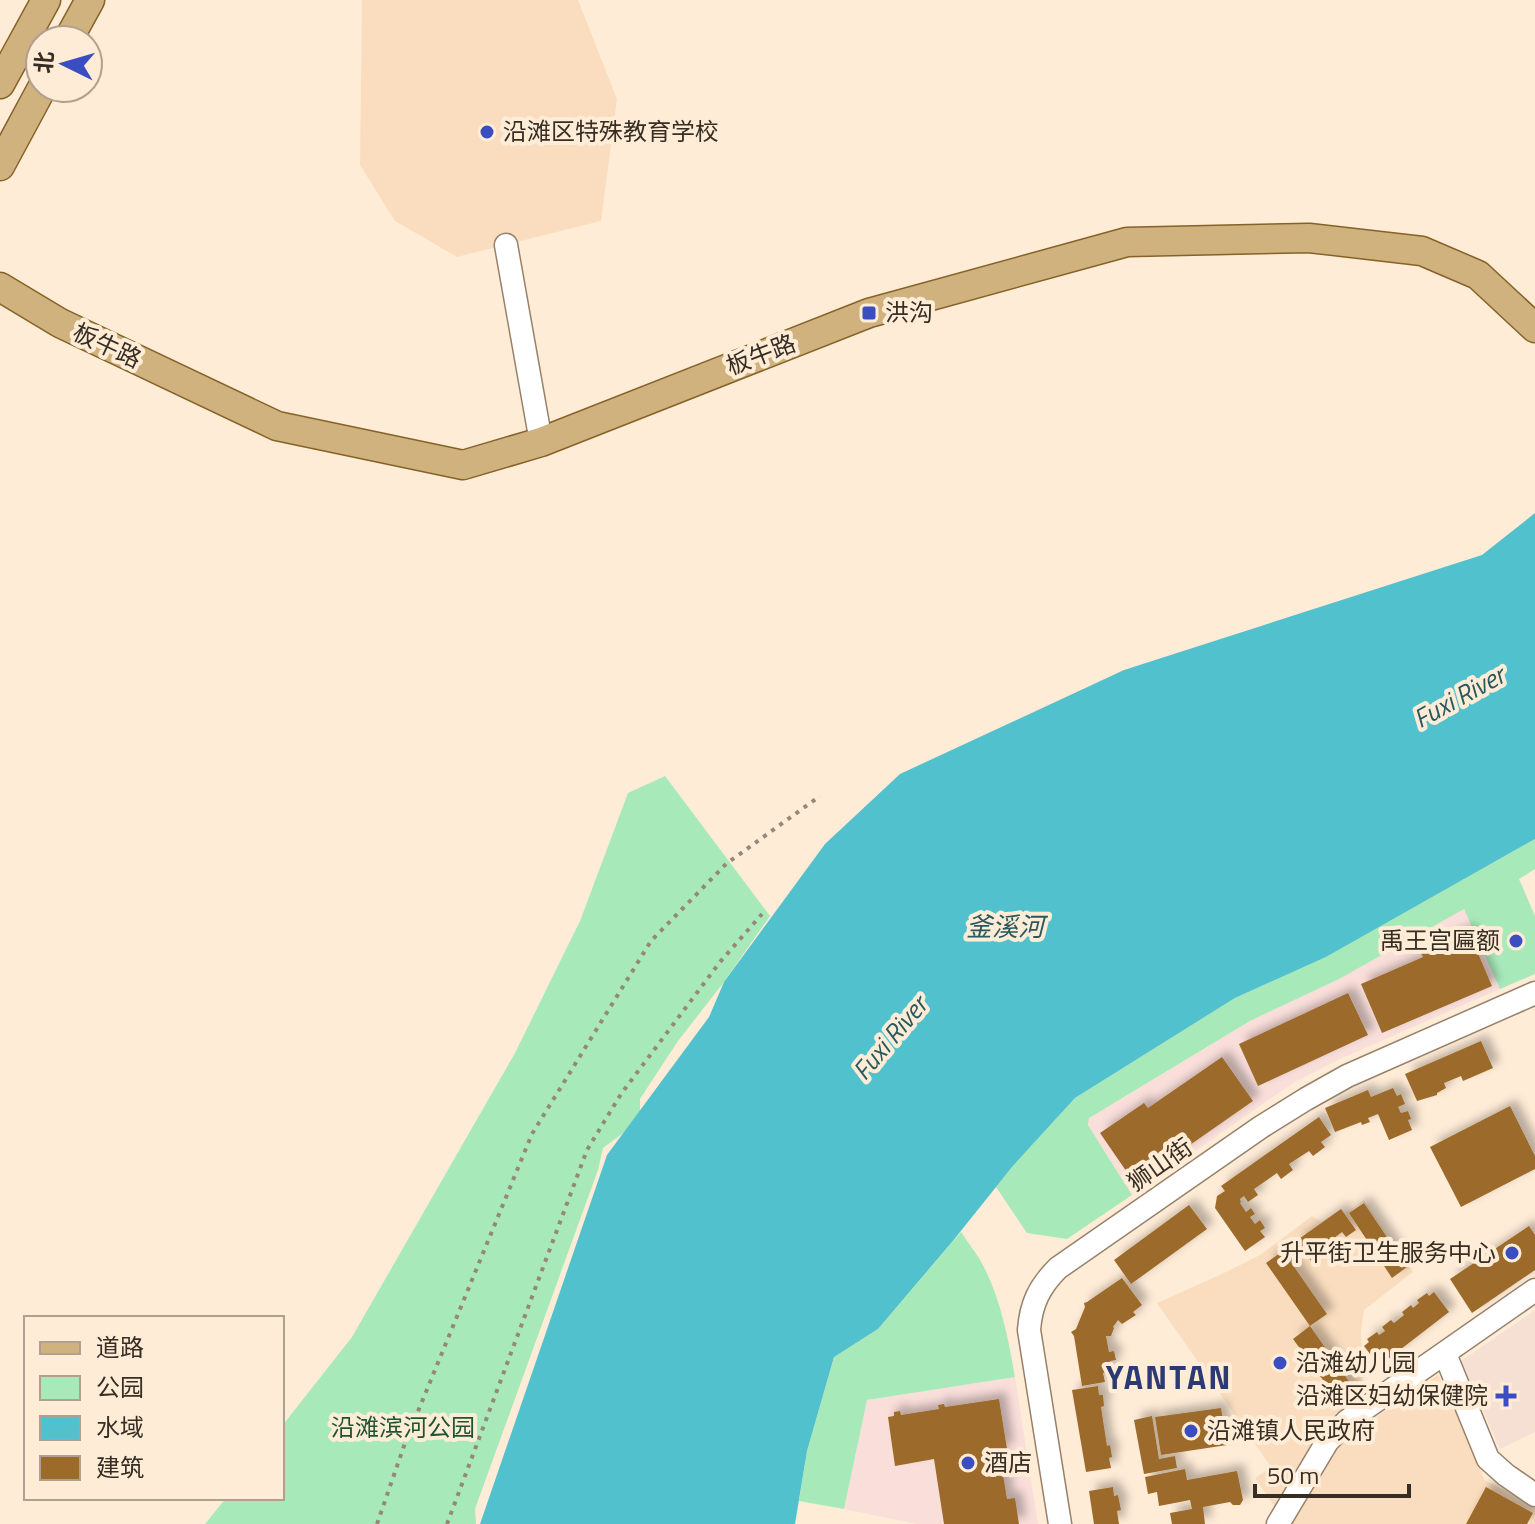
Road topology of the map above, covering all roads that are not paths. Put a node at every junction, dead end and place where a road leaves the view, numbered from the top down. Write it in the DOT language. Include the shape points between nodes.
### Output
graph roads {
  1 [pos="46,0"];
  2 [pos="90,0"];
  3 [pos="77,24"];
  4 [pos="0,84"];
  5 [pos="33,104"];
  6 [pos="0,166"];
  7 [pos="506,245"];
  8 [pos="0,287"];
  9 [pos="1535,328"];
  10 [pos="541,442"];
  11 [pos="1534,997"];
  12 [pos="1535,1290"];
  13 [pos="1445,1354"];
  14 [pos="1535,1495"];
  15 [pos="1060,1524"];
  16 [pos="1278,1524"];
  1 -- 4 [label="main road"];
  2 -- 3 [label="main road"];
  5 -- 6 [label="main road"];
  7 -- 10 [label="street"];
  8 -- 10 [label="main road, 板牛路" via="60,323 277,426 463,465"];
  9 -- 10 [label="main road, 板牛路" via="1478,275 1422,251 1309,238 1127,242 869,313"];
  11 -- 15 [label="street, 狮山街" via="1347,1076 1306,1099 1045,1281 1035,1297 1029,1330"];
  12 -- 13 [label="street"];
  13 -- 14 [label="street" via="1488,1459"];
  13 -- 16 [label="street" via="1337,1431"];
}
